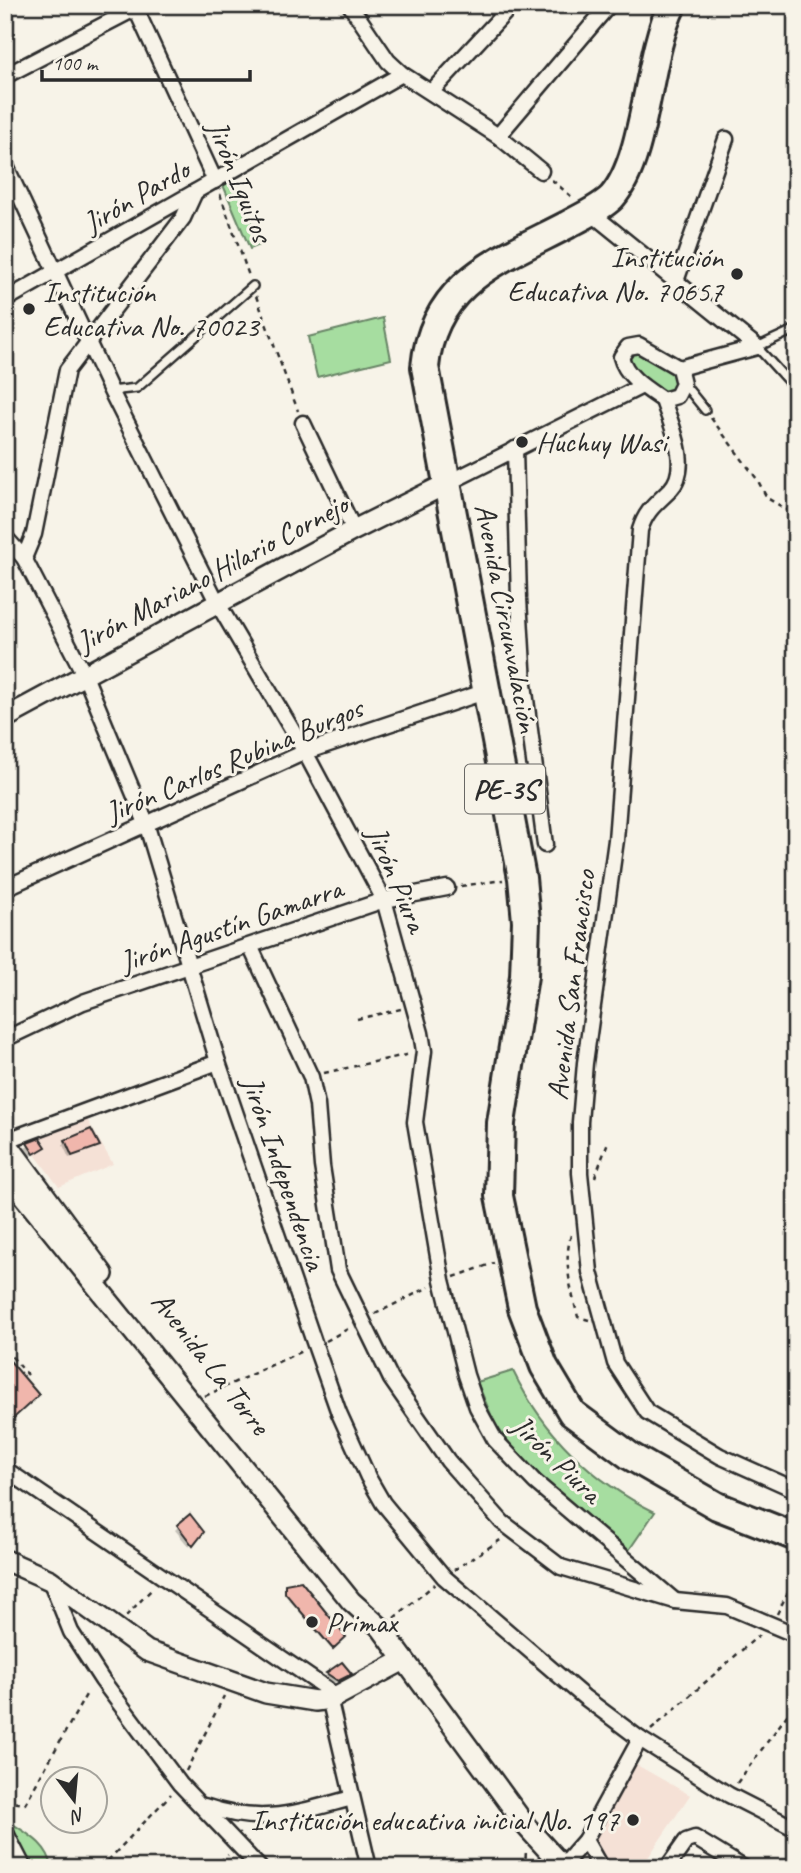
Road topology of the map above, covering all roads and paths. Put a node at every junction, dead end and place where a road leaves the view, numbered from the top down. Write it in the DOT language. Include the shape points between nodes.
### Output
graph roads {
  1 [pos="350,5"];
  2 [pos="512,5"];
  3 [pos="609,5"];
  4 [pos="672,5"];
  5 [pos="137,6"];
  6 [pos="402,74"];
  7 [pos="5,76"];
  8 [pos="432,91"];
  9 [pos="498,136"];
  10 [pos="726,139"];
  11 [pos="5,164"];
  12 [pos="541,171"];
  13 [pos="215,181"];
  14 [pos="195,192"];
  15 [pos="590,212"];
  16 [pos="55,272"];
  17 [pos="675,284"];
  18 [pos="253,286"];
  19 [pos="5,300"];
  20 [pos="796,329"];
  21 [pos="88,340"];
  22 [pos="757,347"];
  23 [pos="679,368"];
  24 [pos="683,384"];
  25 [pos="642,386"];
  26 [pos="796,390"];
  27 [pos="111,391"];
  28 [pos="663,400"];
  29 [pos="705,410"];
  30 [pos="303,423"];
  31 [pos="515,449"];
  32 [pos="448,483"];
  33 [pos="796,515"];
  34 [pos="354,530"];
  35 [pos="5,537"];
  36 [pos="24,558"];
  37 [pos="218,604"];
  38 [pos="85,676"];
  39 [pos="487,691"];
  40 [pos="5,718"];
  41 [pos="305,752"];
  42 [pos="146,823"];
  43 [pos="545,845"];
  44 [pos="522,878"];
  45 [pos="5,888"];
  46 [pos="447,888"];
  47 [pos="384,900"];
  48 [pos="251,948"];
  49 [pos="190,968"];
  50 [pos="415,1006"];
  51 [pos="357,1020"];
  52 [pos="5,1039"];
  53 [pos="424,1051"];
  54 [pos="218,1062"];
  55 [pos="311,1077"];
  56 [pos="5,1141"];
  57 [pos="5,1173"];
  58 [pos="5,1349"];
  59 [pos="28,1375"];
  60 [pos="5,1469"];
  61 [pos="796,1490"];
  62 [pos="796,1537"];
  63 [pos="5,1560"];
  64 [pos="796,1576"];
  65 [pos="162,1578"];
  66 [pos="50,1580"];
  67 [pos="675,1601"];
  68 [pos="372,1619"];
  69 [pos="771,1625"];
  70 [pos="116,1628"];
  71 [pos="796,1635"];
  72 [pos="404,1660"];
  73 [pos="231,1683"];
  74 [pos="87,1693"];
  75 [pos="331,1699"];
  76 [pos="796,1703"];
  77 [pos="640,1739"];
  78 [pos="180,1784"];
  79 [pos="729,1794"];
  80 [pos="352,1798"];
  81 [pos="5,1801"];
  82 [pos="203,1806"];
  83 [pos="796,1829"];
  84 [pos="5,1830"];
  85 [pos="585,1840"];
  86 [pos="239,1846"];
  87 [pos="563,1867"];
  88 [pos="24,1868"];
  89 [pos="101,1868"];
  90 [pos="212,1868"];
  91 [pos="260,1868"];
  92 [pos="369,1868"];
  93 [pos="601,1868"];
  94 [pos="667,1868"];
  95 [pos="744,1868"];
  1 -- 6 [label="street"];
  2 -- 8 [label="street"];
  3 -- 9 [label="street"];
  4 -- 15 [label="highway, Avenida Circunvalación / PE-3S" via="657,44 630,163 610,198"];
  5 -- 7 [label="street"];
  5 -- 13 [label="street, Jirón Iquitos"];
  6 -- 8 [label="street"];
  6 -- 13 [label="street, Jirón Pardo"];
  8 -- 9 [label="street"];
  9 -- 12 [label="street"];
  10 -- 17 [label="street"];
  11 -- 16 [label="street, Jirón Piura"];
  12 -- 15 [label="path"];
  13 -- 14 [label="street, Jirón Pardo"];
  13 -- 18 [label="path, Jirón Iquitos"];
  14 -- 16 [label="street, Jirón Pardo"];
  14 -- 21 [label="street" via="183,218"];
  15 -- 17 [label="street"];
  15 -- 32 [label="highway, Avenida Circunvalación / PE-3S" via="470,279 437,318 425,367"];
  16 -- 19 [label="street, Jirón Pardo"];
  16 -- 21 [label="street, Jirón Piura"];
  17 -- 22 [label="street"];
  18 -- 27 [label="lane" via="137,388"];
  18 -- 30 [label="path, Jirón Iquitos"];
  20 -- 22 [label="lane"];
  21 -- 27 [label="street, Jirón Piura"];
  21 -- 36 [label="street" via="67,370 34,534"];
  22 -- 23 [label="street"];
  22 -- 26 [label="lane"];
  23 -- 24 [label="street"];
  23 -- 25 [label="street" via="639,345 628,347 621,357 623,366"];
  24 -- 28 [label="street" via="677,396"];
  24 -- 29 [label="lane"];
  25 -- 28 [label="street"];
  25 -- 31 [label="street"];
  27 -- 37 [label="street, Jirón Piura"];
  28 -- 61 [label="street, Avenida San Francisco" via="678,448 678,467 674,485 650,508 640,530 616,840 583,1086 580,1173 590,1272 615,1363 647,1412 720,1456"];
  29 -- 33 [label="path" via="766,498"];
  30 -- 34 [label="street"];
  31 -- 32 [label="street"];
  31 -- 43 [label="street" via="524,684"];
  32 -- 34 [label="main road, Jirón Mariano Hilario Cornejo"];
  32 -- 39 [label="highway, Avenida Circunvalación / PE-3S"];
  34 -- 37 [label="main road, Jirón Mariano Hilario Cornejo"];
  35 -- 36 [label="street, Jirón Independencia"];
  36 -- 38 [label="street, Jirón Independencia"];
  37 -- 38 [label="main road, Jirón Mariano Hilario Cornejo"];
  37 -- 41 [label="street, Jirón Piura"];
  38 -- 40 [label="main road, Jirón Mariano Hilario Cornejo"];
  38 -- 42 [label="street, Jirón Independencia"];
  39 -- 41 [label="street, Jirón Carlos Rubina Burgos"];
  39 -- 44 [label="highway, Avenida Circunvalación / PE-3S"];
  41 -- 42 [label="street, Jirón Carlos Rubina Burgos"];
  41 -- 47 [label="street, Jirón Piura"];
  42 -- 45 [label="street, Jirón Carlos Rubina Burgos"];
  42 -- 49 [label="street, Jirón Independencia"];
  44 -- 46 [label="path"];
  44 -- 62 [label="highway, Avenida Circunvalación / PE-3S" via="524,976 501,1123 499,1196 522,1308 544,1366 572,1413 629,1456 717,1506"];
  46 -- 47 [label="street, Jirón Agustín Gamarra"];
  47 -- 48 [label="street, Jirón Agustín Gamarra"];
  47 -- 50 [label="street, Jirón Piura"];
  48 -- 49 [label="street, Jirón Agustín Gamarra"];
  48 -- 55 [label="street"];
  49 -- 52 [label="street, Jirón Agustín Gamarra" via="83,1002"];
  49 -- 54 [label="street, Jirón Independencia"];
  50 -- 51 [label="path"];
  50 -- 53 [label="street, Jirón Piura"];
  53 -- 55 [label="path"];
  53 -- 67 [label="street, Jirón Piura" via="416,1132 442,1280 477,1407 510,1458"];
  54 -- 56 [label="street"];
  54 -- 77 [label="street, Jirón Independencia" via="340,1413 383,1503 444,1577"];
  55 -- 67 [label="street" via="338,1270 391,1379 427,1433 502,1522 553,1562"];
  56 -- 68 [label="main road, Avenida La Torre" via="199,1399 360,1595"];
  57 -- 68 [label="main road, Avenida La Torre" via="351,1601"];
  58 -- 59 [label="path"];
  60 -- 65 [label="street"];
  63 -- 66 [label="main road"];
  64 -- 69 [label="path"];
  65 -- 70 [label="path"];
  65 -- 75 [label="street" via="321,1683"];
  66 -- 70 [label="main road"];
  66 -- 78 [label="street" via="71,1632"];
  67 -- 69 [label="street" via="727,1606"];
  68 -- 72 [label="main road, Avenida La Torre"];
  69 -- 71 [label="street"];
  69 -- 77 [label="path"];
  70 -- 73 [label="main road" via="147,1651"];
  72 -- 75 [label="main road"];
  72 -- 87 [label="main road, Avenida La Torre" via="526,1826"];
  73 -- 75 [label="main road" via="315,1701"];
  73 -- 78 [label="path"];
  74 -- 81 [label="path" via="25,1804"];
  75 -- 80 [label="street"];
  76 -- 79 [label="path"];
  77 -- 79 [label="street, Jirón Independencia"];
  77 -- 85 [label="street"];
  78 -- 82 [label="street"];
  78 -- 89 [label="path"];
  79 -- 83 [label="street, Jirón Independencia"];
  80 -- 82 [label="street" via="269,1818"];
  80 -- 92 [label="street"];
  82 -- 86 [label="street"];
  84 -- 88 [label="street"];
  85 -- 87 [label="street"];
  85 -- 93 [label="street"];
  86 -- 90 [label="path"];
  86 -- 91 [label="street"];
  94 -- 95 [label="street" via="686,1841 695,1838"];
}
